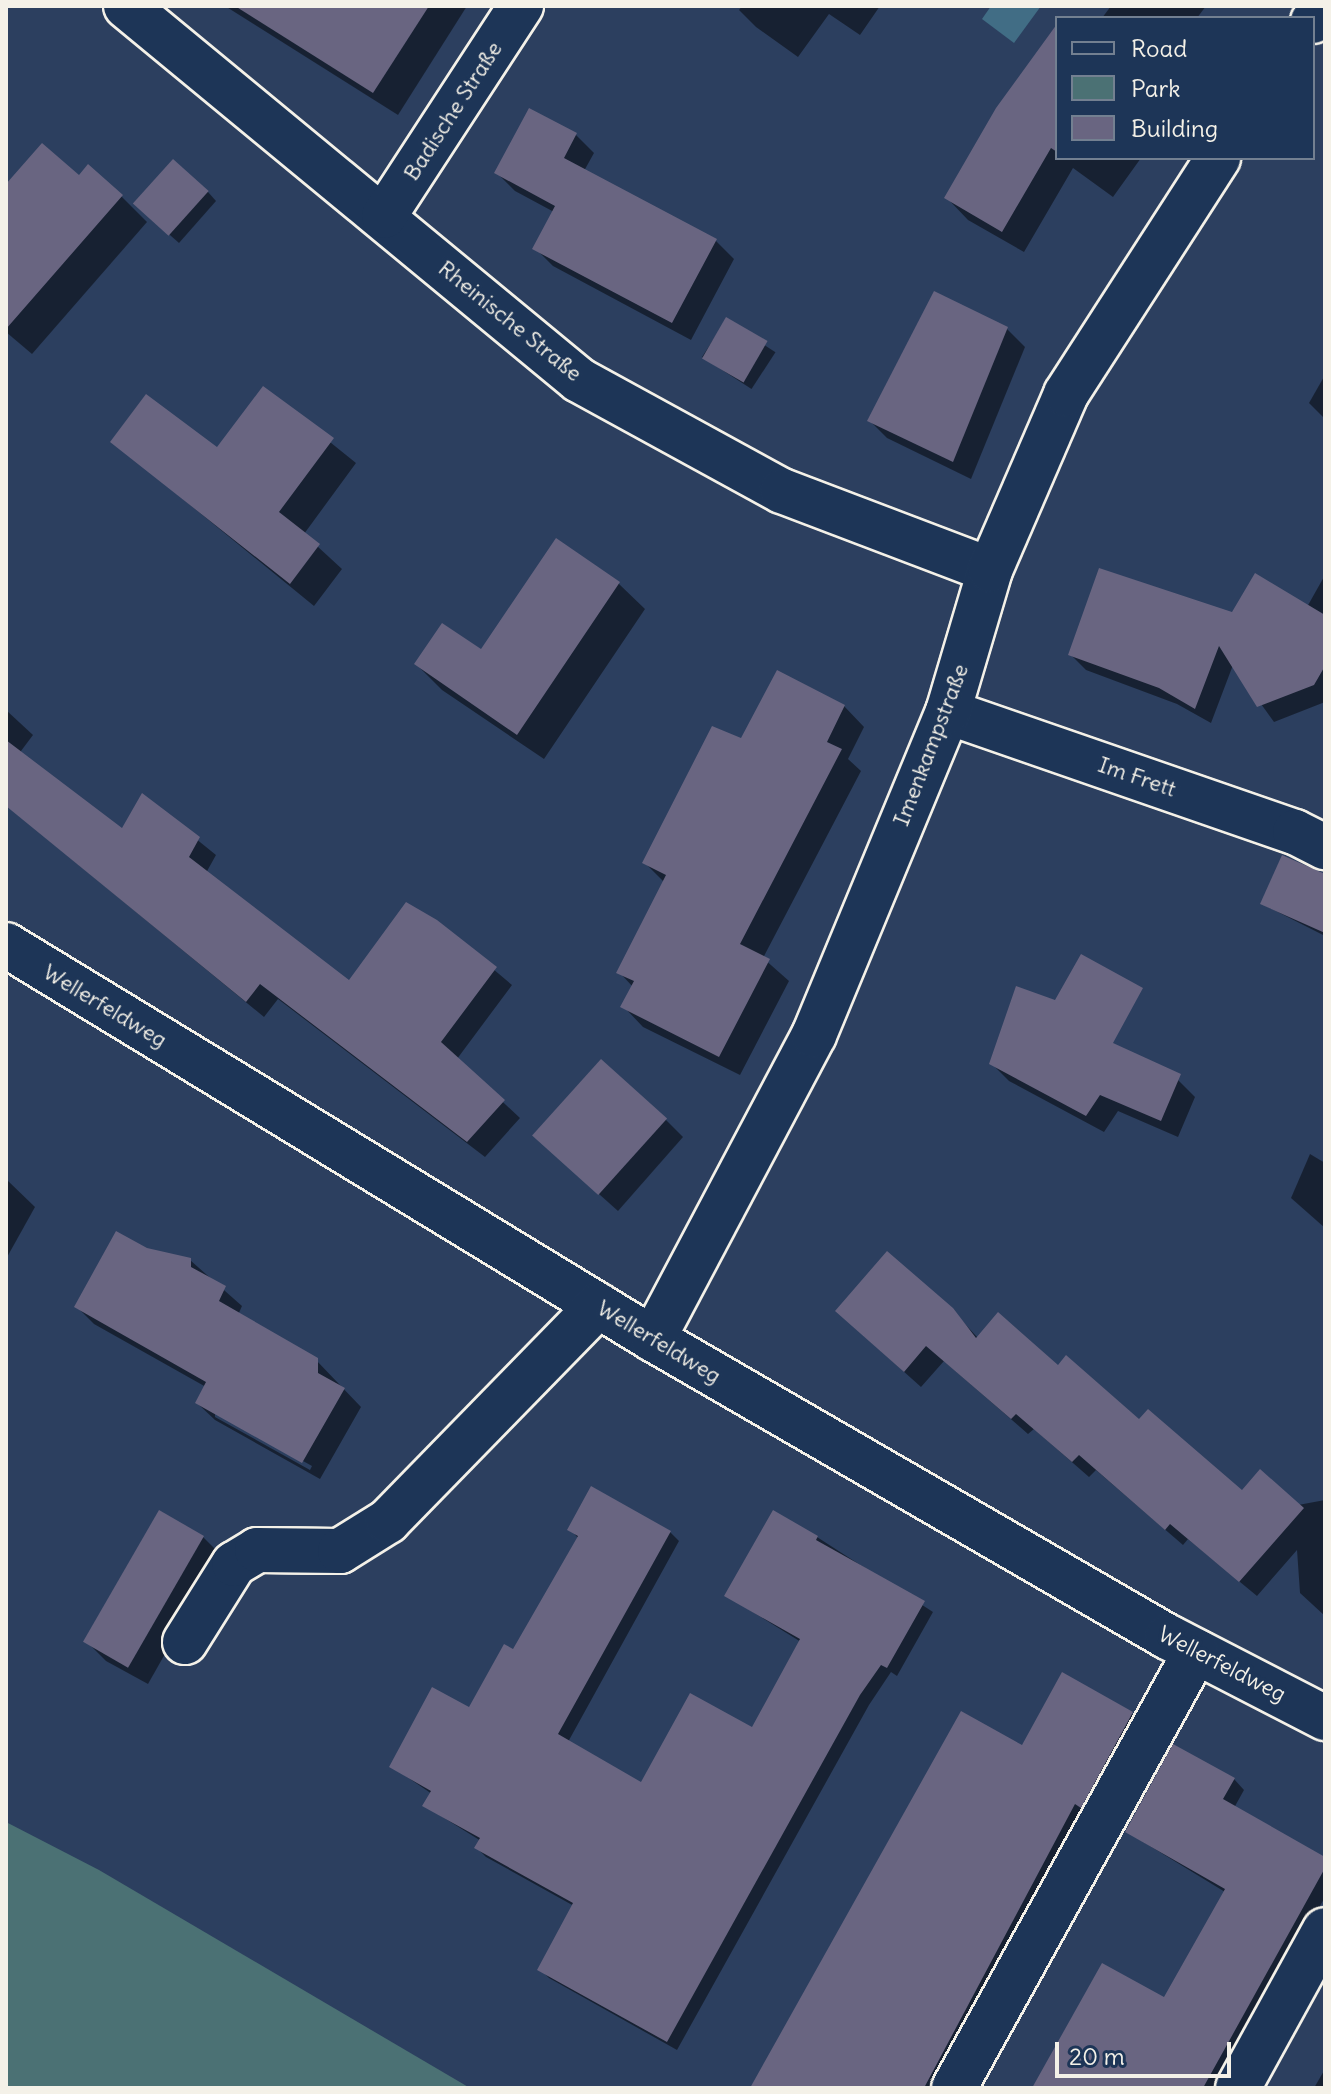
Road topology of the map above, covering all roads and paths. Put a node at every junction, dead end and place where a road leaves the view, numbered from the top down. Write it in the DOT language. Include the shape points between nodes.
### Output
graph roads {
  1 [pos="126,6"];
  2 [pos="521,6"];
  3 [pos="1217,160"];
  4 [pos="384,216"];
  5 [pos="990,570"];
  6 [pos="948,712"];
  7 [pos="1325,847"];
  8 [pos="6,945"];
  9 [pos="598,1306"];
  10 [pos="653,1339"];
  11 [pos="185,1642"];
  12 [pos="1196,1652"];
  13 [pos="1325,1718"];
  14 [pos="1325,1930"];
  15 [pos="954,2088"];
  16 [pos="1238,2088"];
  1 -- 4 [label="street, Rheinische Straße"];
  2 -- 4 [label="street, Badische Straße"];
  3 -- 5 [label="street, Imenkampstraße" via="1066,394"];
  4 -- 5 [label="street, Rheinische Straße" via="579,380 782,491"];
  5 -- 6 [label="street, Imenkampstraße"];
  6 -- 7 [label="street, Im Frett" via="1295,832"];
  6 -- 10 [label="street, Imenkampstraße" via="814,1035"];
  8 -- 9 [label="street, Wellerfeldweg"];
  9 -- 10 [label="street, Wellerfeldweg"];
  9 -- 11 [label="street" via="388,1521 340,1551 257,1550 234,1564"];
  10 -- 12 [label="street, Wellerfeldweg"];
  12 -- 13 [label="street, Wellerfeldweg"];
  12 -- 15 [label="street"];
  14 -- 16 [label="street"];
}
